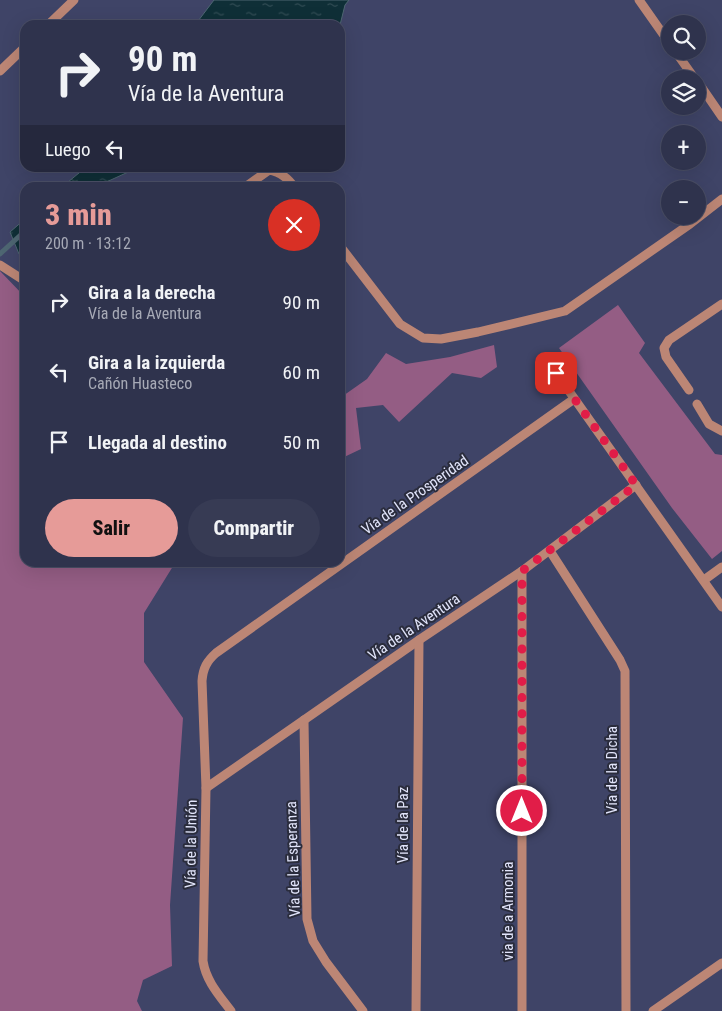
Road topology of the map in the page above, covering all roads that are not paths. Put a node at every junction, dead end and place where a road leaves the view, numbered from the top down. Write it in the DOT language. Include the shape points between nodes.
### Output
graph roads {
  1 [pos="74,0"];
  2 [pos="639,0"];
  3 [pos="53,20"];
  4 [pos="661,31"];
  5 [pos="20,52"];
  6 [pos="0,71"];
  7 [pos="706,94"];
  8 [pos="722,117"];
  9 [pos="266,172"];
  10 [pos="280,172"];
  11 [pos="252,182"];
  12 [pos="290,182"];
  13 [pos="722,199"];
  14 [pos="345,252"];
  15 [pos="0,265"];
  16 [pos="20,278"];
  17 [pos="722,304"];
  18 [pos="547,360"];
  19 [pos="689,390"];
  20 [pos="574,399"];
  21 [pos="697,404"];
  22 [pos="722,431"];
  23 [pos="636,485"];
  24 [pos="550,551"];
  25 [pos="345,561"];
  26 [pos="337,567"];
  27 [pos="722,567"];
  28 [pos="522,571"];
  29 [pos="704,580"];
  30 [pos="722,607"];
  31 [pos="419,640"];
  32 [pos="203,670"];
  33 [pos="304,720"];
  34 [pos="206,788"];
  35 [pos="722,963"];
  36 [pos="231,1011"];
  37 [pos="362,1011"];
  38 [pos="416,1011"];
  39 [pos="522,1011"];
  40 [pos="626,1011"];
  41 [pos="652,1011"];
  1 -- 3 [label="street"];
  2 -- 4 [label="street"];
  5 -- 6 [label="street"];
  7 -- 8 [label="street"];
  9 -- 11 [label="street"];
  10 -- 12 [label="street"];
  13 -- 14 [label="street" via="565,310 440,339 423,338 400,324"];
  15 -- 16 [label="street"];
  17 -- 19 [label="street" via="669,340 664,348 666,357"];
  18 -- 20 [label="street"];
  20 -- 23 [label="street"];
  20 -- 25 [label="street, Vía de la Prosperidad"];
  21 -- 22 [label="street" via="709,424"];
  23 -- 24 [label="street, Vía de la Aventura"];
  23 -- 29 [label="street"];
  24 -- 28 [label="street, Vía de la Aventura"];
  24 -- 40 [label="street, Vía de la Dicha" via="625,671"];
  26 -- 32 [label="street, Vía de la Prosperidad" via="216,653"];
  27 -- 29 [label="street"];
  28 -- 31 [label="street, Vía de la Aventura"];
  28 -- 39 [label="street, via de a Armonia"];
  29 -- 30 [label="street"];
  31 -- 33 [label="street, Vía de la Aventura"];
  31 -- 38 [label="street, Vía de la Paz"];
  32 -- 34 [label="street, Vía de la Unión"];
  33 -- 34 [label="street, Vía de la Aventura"];
  33 -- 37 [label="street, Vía de la Esperanza" via="307,919 313,942"];
  34 -- 36 [label="street, Vía de la Unión" via="203,961 205,972"];
  35 -- 41 [label="street"];
}
